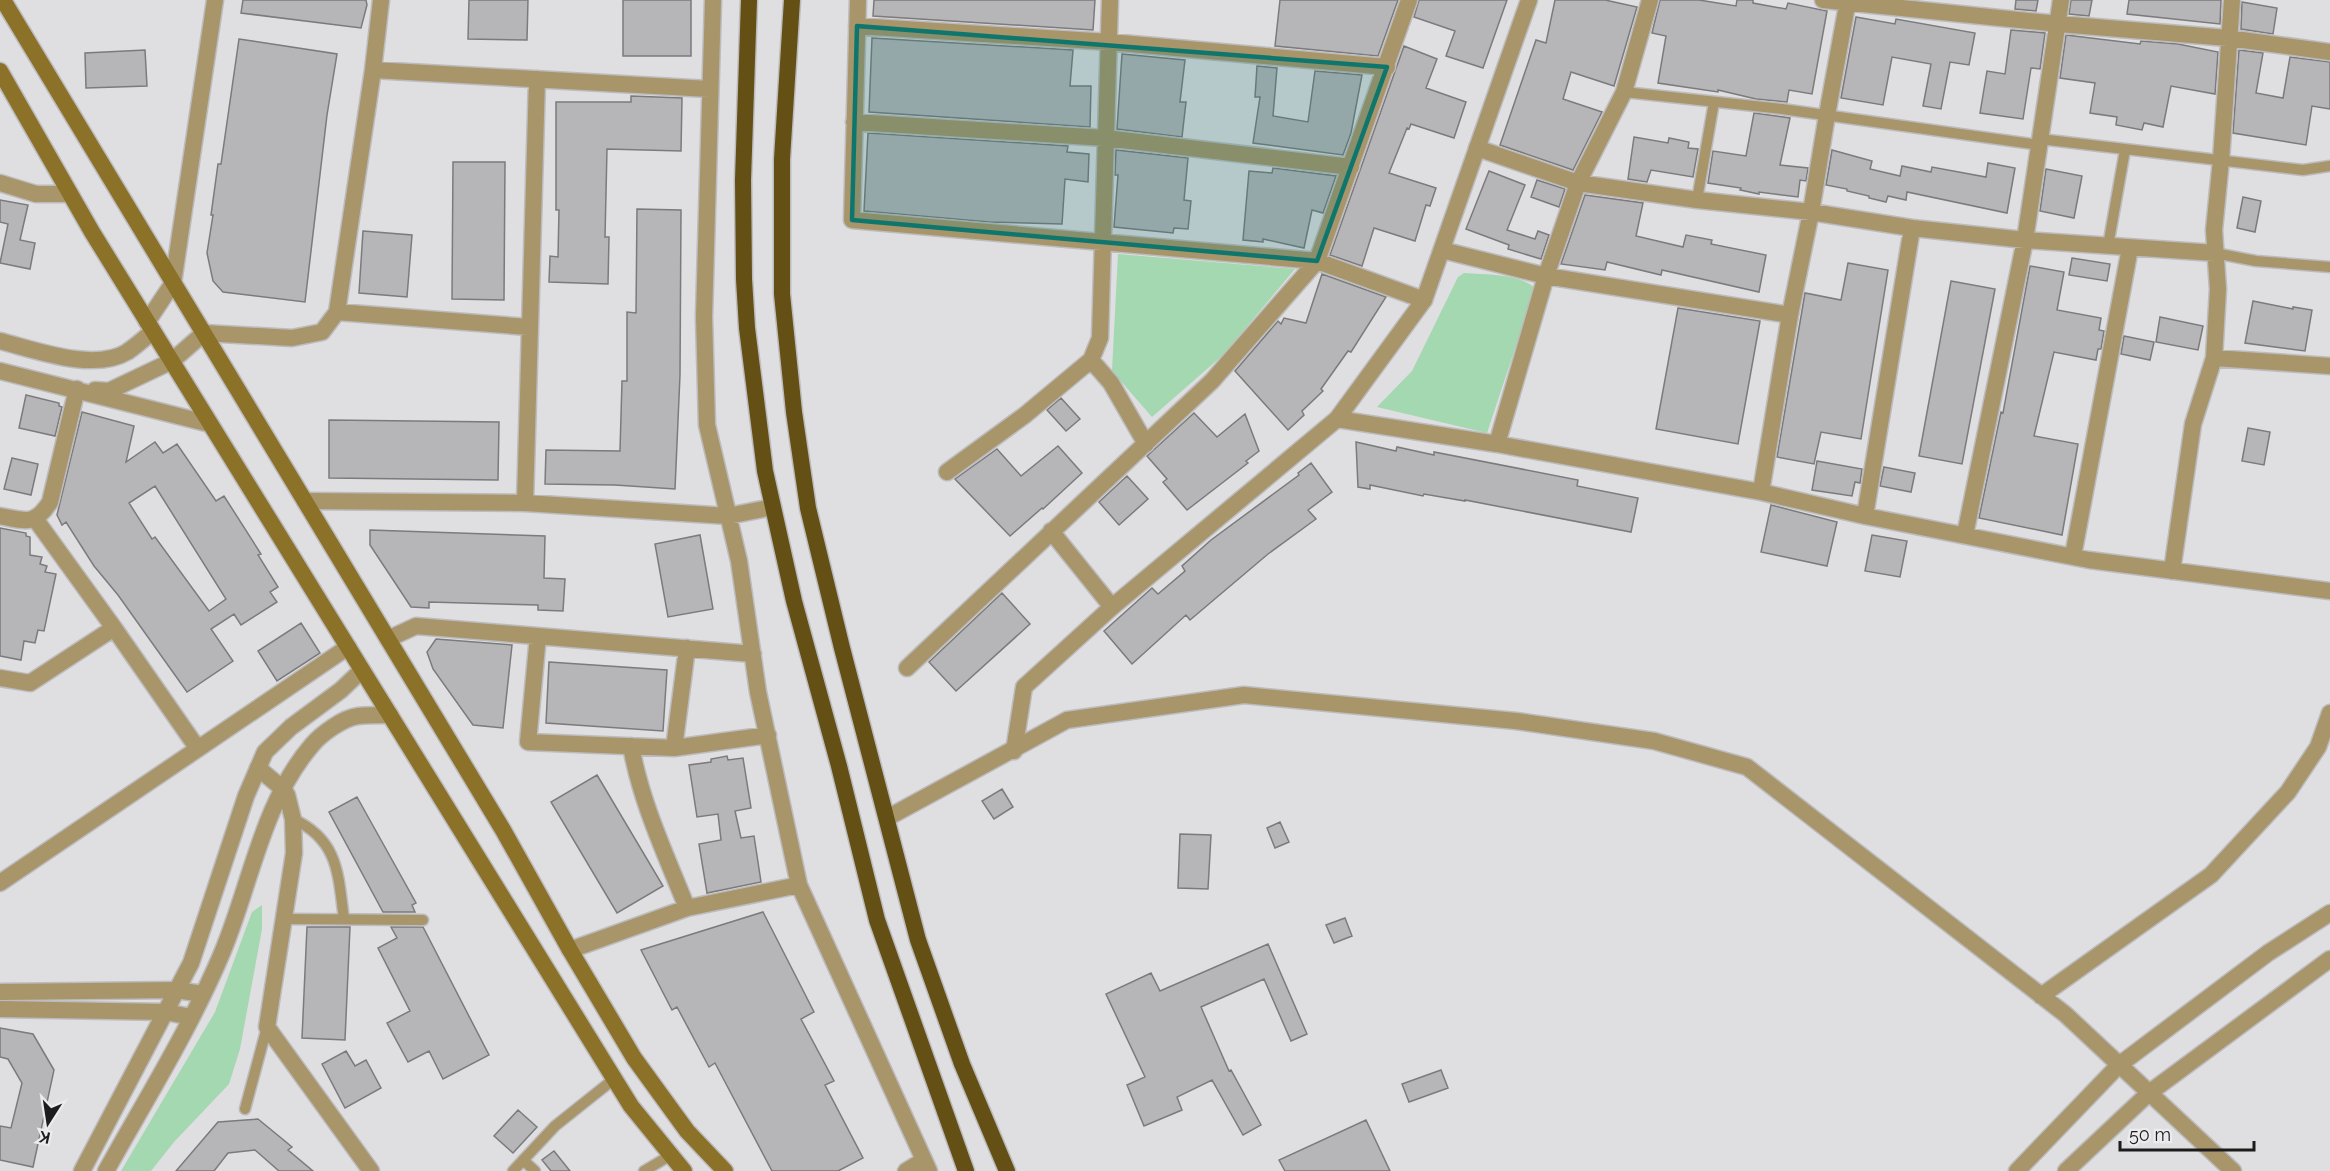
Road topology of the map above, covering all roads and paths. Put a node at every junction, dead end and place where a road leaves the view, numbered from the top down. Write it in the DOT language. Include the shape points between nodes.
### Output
graph roads {
  1 [pos="3,0"];
  2 [pos="215,0"];
  3 [pos="381,0"];
  4 [pos="713,0"];
  5 [pos="750,0"];
  6 [pos="792,0"];
  7 [pos="858,0"];
  8 [pos="1110,0"];
  9 [pos="1410,0"];
  10 [pos="1529,0"];
  11 [pos="1650,0"];
  12 [pos="1823,0"];
  13 [pos="2061,0"];
  14 [pos="2232,0"];
  15 [pos="1848,1"];
  16 [pos="2059,24"];
  17 [pos="857,26"];
  18 [pos="2228,38"];
  19 [pos="1110,42"];
  20 [pos="2330,52"];
  21 [pos="1387,67"];
  22 [pos="0,70"];
  23 [pos="373,70"];
  24 [pos="537,79"];
  25 [pos="709,89"];
  26 [pos="1624,92"];
  27 [pos="1714,102"];
  28 [pos="1827,115"];
  29 [pos="854,122"];
  30 [pos="1105,138"];
  31 [pos="2039,142"];
  32 [pos="1477,148"];
  33 [pos="2125,150"];
  34 [pos="2221,160"];
  35 [pos="2330,166"];
  36 [pos="1351,167"];
  37 [pos="0,183"];
  38 [pos="1578,183"];
  39 [pos="70,194"];
  40 [pos="1697,200"];
  41 [pos="1811,212"];
  42 [pos="1912,228"];
  43 [pos="2025,240"];
  44 [pos="1104,241"];
  45 [pos="2108,246"];
  46 [pos="2130,248"];
  47 [pos="1442,250"];
  48 [pos="2215,253"];
  49 [pos="1317,261"];
  50 [pos="2330,267"];
  51 [pos="1546,276"];
  52 [pos="173,283"];
  53 [pos="1424,300"];
  54 [pos="337,312"];
  55 [pos="1790,315"];
  56 [pos="150,327"];
  57 [pos="528,327"];
  58 [pos="204,333"];
  59 [pos="0,341"];
  60 [pos="2214,357"];
  61 [pos="1091,360"];
  62 [pos="171,361"];
  63 [pos="2330,366"];
  64 [pos="0,371"];
  65 [pos="77,389"];
  66 [pos="1337,419"];
  67 [pos="210,424"];
  68 [pos="1146,444"];
  69 [pos="1497,444"];
  70 [pos="946,472"];
  71 [pos="1761,492"];
  72 [pos="305,501"];
  73 [pos="525,503"];
  74 [pos="773,507"];
  75 [pos="0,516"];
  76 [pos="728,516"];
  77 [pos="1865,516"];
  78 [pos="36,520"];
  79 [pos="1051,531"];
  80 [pos="1965,535"];
  81 [pos="2073,556"];
  82 [pos="2172,571"];
  83 [pos="2330,591"];
  84 [pos="1112,607"];
  85 [pos="114,628"];
  86 [pos="538,636"];
  87 [pos="388,639"];
  88 [pos="348,647"];
  89 [pos="687,648"];
  90 [pos="753,654"];
  91 [pos="906,668"];
  92 [pos="362,670"];
  93 [pos="0,678"];
  94 [pos="2330,713"];
  95 [pos="390,715"];
  96 [pos="2327,733"];
  97 [pos="768,735"];
  98 [pos="632,746"];
  99 [pos="198,748"];
  100 [pos="674,748"];
  101 [pos="1014,751"];
  102 [pos="258,768"];
  103 [pos="283,789"];
  104 [pos="887,818"];
  105 [pos="293,819"];
  106 [pos="0,883"];
  107 [pos="799,885"];
  108 [pos="687,908"];
  109 [pos="2330,913"];
  110 [pos="285,919"];
  111 [pos="344,919"];
  112 [pos="423,920"];
  113 [pos="570,950"];
  114 [pos="2330,959"];
  115 [pos="176,990"];
  116 [pos="0,992"];
  117 [pos="203,994"];
  118 [pos="2041,996"];
  119 [pos="0,1009"];
  120 [pos="166,1012"];
  121 [pos="191,1017"];
  122 [pos="267,1027"];
  123 [pos="2119,1065"];
  124 [pos="614,1079"];
  125 [pos="2149,1093"];
  126 [pos="244,1109"];
  127 [pos="671,1155"];
  128 [pos="523,1160"];
  129 [pos="926,1166"];
  130 [pos="82,1171"];
  131 [pos="106,1171"];
  132 [pos="371,1171"];
  133 [pos="513,1171"];
  134 [pos="535,1171"];
  135 [pos="644,1171"];
  136 [pos="684,1171"];
  137 [pos="725,1171"];
  138 [pos="906,1171"];
  139 [pos="966,1171"];
  140 [pos="1007,1171"];
  141 [pos="2017,1171"];
  142 [pos="2066,1171"];
  143 [pos="2233,1171"];
  1 -- 52 [label="main road"];
  2 -- 52 [label="street"];
  3 -- 23 [label="street"];
  4 -- 25 [label="street"];
  5 -- 74 [label="highway" via="743,180 744,279 765,471"];
  6 -- 104 [label="highway" via="782,159 782,294 794,412 808,508"];
  7 -- 17 [label="street"];
  8 -- 19 [label="street"];
  9 -- 21 [label="street"];
  10 -- 32 [label="street"];
  11 -- 26 [label="street"];
  12 -- 15 [label="street"];
  13 -- 16 [label="street"];
  14 -- 18 [label="street"];
  15 -- 16 [label="street"];
  15 -- 28 [label="street"];
  16 -- 18 [label="street"];
  16 -- 31 [label="street"];
  17 -- 19 [label="street"];
  17 -- 29 [label="street"];
  18 -- 20 [label="street"];
  18 -- 34 [label="street"];
  19 -- 21 [label="street"];
  19 -- 30 [label="street"];
  21 -- 36 [label="street"];
  22 -- 39 [label="main road"];
  23 -- 24 [label="street"];
  23 -- 54 [label="street"];
  24 -- 25 [label="street"];
  24 -- 57 [label="street"];
  25 -- 76 [label="street" via="704,317 707,425"];
  26 -- 27 [label="lane"];
  26 -- 38 [label="street"];
  27 -- 28 [label="lane"];
  27 -- 40 [label="lane"];
  28 -- 31 [label="lane"];
  28 -- 41 [label="street"];
  29 -- 30 [label="street"];
  29 -- 44 [label="street" via="852,220"];
  30 -- 36 [label="street"];
  30 -- 44 [label="street"];
  31 -- 33 [label="lane"];
  31 -- 43 [label="street"];
  32 -- 38 [label="street"];
  32 -- 47 [label="street"];
  33 -- 34 [label="lane"];
  33 -- 45 [label="lane"];
  34 -- 35 [label="lane" via="2303,170"];
  34 -- 48 [label="street"];
  36 -- 49 [label="street"];
  37 -- 39 [label="street" via="36,194"];
  38 -- 40 [label="street"];
  38 -- 51 [label="street"];
  39 -- 56 [label="main road"];
  40 -- 41 [label="street"];
  41 -- 42 [label="street"];
  41 -- 55 [label="street"];
  42 -- 43 [label="street"];
  42 -- 77 [label="street"];
  43 -- 45 [label="street"];
  43 -- 80 [label="street"];
  44 -- 49 [label="street"];
  44 -- 61 [label="street" via="1100,338"];
  45 -- 46 [label="street"];
  46 -- 48 [label="street"];
  46 -- 81 [label="street"];
  47 -- 51 [label="street"];
  47 -- 53 [label="street"];
  48 -- 50 [label="lane"];
  48 -- 60 [label="street" via="2218,289"];
  49 -- 53 [label="street"];
  49 -- 68 [label="street" via="1212,381"];
  51 -- 55 [label="street"];
  51 -- 69 [label="street"];
  52 -- 56 [label="street"];
  52 -- 58 [label="main road"];
  53 -- 66 [label="street"];
  54 -- 57 [label="street"];
  54 -- 58 [label="street" via="322,332 292,338"];
  55 -- 71 [label="street"];
  56 -- 59 [label="street" via="126,352 100,361"];
  56 -- 62 [label="main road"];
  57 -- 73 [label="street"];
  58 -- 62 [label="street"];
  58 -- 72 [label="main road"];
  60 -- 63 [label="street"];
  60 -- 82 [label="street" via="2193,424"];
  61 -- 68 [label="street" via="1111,383"];
  61 -- 70 [label="street" via="1025,415"];
  62 -- 65 [label="street" via="109,391"];
  62 -- 67 [label="main road"];
  64 -- 65 [label="street"];
  65 -- 67 [label="street"];
  65 -- 78 [label="street" via="50,502"];
  66 -- 69 [label="street"];
  66 -- 84 [label="street"];
  67 -- 88 [label="main road"];
  68 -- 79 [label="street"];
  69 -- 71 [label="street"];
  71 -- 77 [label="street"];
  72 -- 73 [label="street"];
  72 -- 87 [label="main road"];
  73 -- 76 [label="street"];
  74 -- 76 [label="street"];
  74 -- 139 [label="highway" via="877,920"];
  75 -- 78 [label="street"];
  76 -- 90 [label="street" via="740,561"];
  77 -- 80 [label="street"];
  78 -- 85 [label="street"];
  79 -- 84 [label="street"];
  79 -- 91 [label="street"];
  80 -- 81 [label="street"];
  81 -- 82 [label="street"];
  82 -- 83 [label="street"];
  84 -- 101 [label="street" via="1024,687"];
  85 -- 93 [label="street" via="30,683"];
  85 -- 99 [label="street"];
  86 -- 87 [label="street" via="416,626"];
  86 -- 89 [label="street"];
  86 -- 98 [label="street" via="528,742"];
  87 -- 113 [label="main road"];
  88 -- 92 [label="main road"];
  88 -- 99 [label="street"];
  89 -- 90 [label="street"];
  89 -- 100 [label="street"];
  90 -- 97 [label="street"];
  92 -- 95 [label="main road"];
  92 -- 102 [label="street" via="291,727 265,752"];
  94 -- 96 [label="street"];
  95 -- 103 [label="street" via="356,716 340,724 314,742"];
  95 -- 124 [label="main road"];
  96 -- 118 [label="street" via="2288,792 2211,874"];
  97 -- 100 [label="street"];
  97 -- 107 [label="street"];
  98 -- 100 [label="street"];
  98 -- 108 [label="street" via="636,775 648,811"];
  99 -- 106 [label="street"];
  101 -- 104 [label="street"];
  101 -- 118 [label="street" via="1067,720 1244,695 1516,721 1654,741 1747,767"];
  102 -- 103 [label="street"];
  102 -- 115 [label="street" via="191,963"];
  103 -- 105 [label="street"];
  103 -- 117 [label="street"];
  104 -- 140 [label="highway" via="918,940 962,1064"];
  105 -- 110 [label="street" via="294,853"];
  105 -- 111 [label="lane" via="315,832 329,849 337,867"];
  107 -- 108 [label="street"];
  107 -- 129 [label="street"];
  108 -- 113 [label="street"];
  109 -- 123 [label="street" via="2268,953"];
  110 -- 111 [label="lane"];
  110 -- 122 [label="street"];
  111 -- 112 [label="lane"];
  113 -- 137 [label="main road" via="634,1058 687,1131"];
  114 -- 125 [label="street"];
  115 -- 116 [label="street"];
  115 -- 117 [label="street"];
  115 -- 120 [label="street"];
  117 -- 121 [label="street"];
  118 -- 123 [label="street"];
  119 -- 120 [label="street"];
  120 -- 121 [label="street"];
  120 -- 130 [label="street"];
  121 -- 131 [label="street"];
  122 -- 126 [label="lane"];
  122 -- 132 [label="street"];
  123 -- 125 [label="street"];
  123 -- 141 [label="street"];
  124 -- 127 [label="main road"];
  124 -- 128 [label="lane" via="555,1126"];
  125 -- 142 [label="street"];
  125 -- 143 [label="street"];
  127 -- 135 [label="lane"];
  127 -- 136 [label="main road"];
  128 -- 133 [label="lane"];
  128 -- 134 [label="lane"];
  129 -- 138 [label="street"];
}
